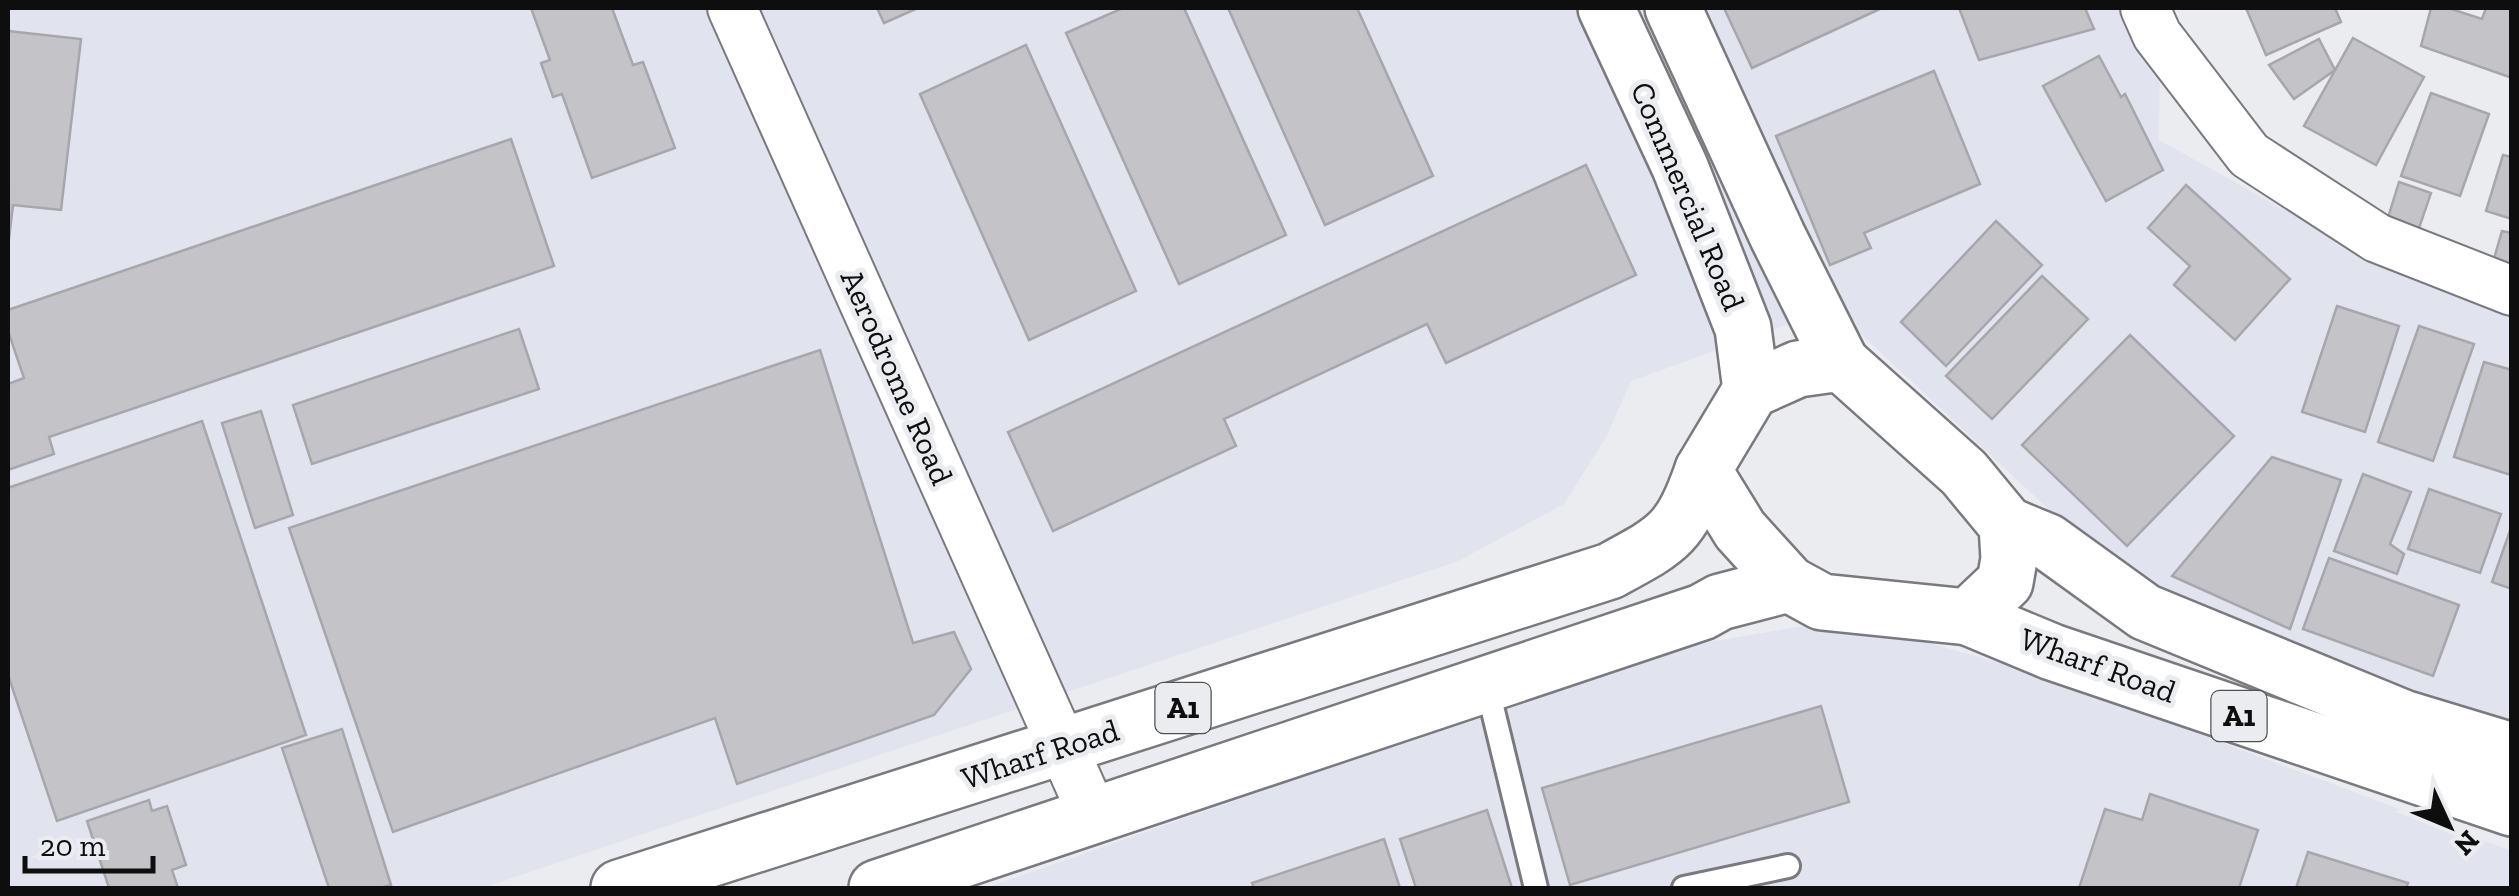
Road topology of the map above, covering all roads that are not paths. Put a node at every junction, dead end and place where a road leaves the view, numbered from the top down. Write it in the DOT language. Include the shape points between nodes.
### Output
graph roads {
  1 [pos="732,8"];
  2 [pos="1606,8"];
  3 [pos="1674,8"];
  4 [pos="2146,8"];
  5 [pos="2512,291"];
  6 [pos="1841,364"];
  7 [pos="1751,390"];
  8 [pos="1703,470"];
  9 [pos="2008,525"];
  10 [pos="1790,584"];
  11 [pos="1968,617"];
  12 [pos="1487,686"];
  13 [pos="1062,747"];
  14 [pos="2512,751"];
  15 [pos="2512,808"];
  16 [pos="1094,817"];
  17 [pos="1788,866"];
  18 [pos="618,888"];
  19 [pos="877,888"];
  20 [pos="1536,888"];
  21 [pos="1684,888"];
  1 -- 13 [label="street, Aerodrome Road"];
  2 -- 7 [label="main road, Commercial Road" via="1680,167 1743,328"];
  3 -- 6 [label="main road, Commercial Road"];
  4 -- 5 [label="street" via="2157,35 2249,155 2377,238"];
  6 -- 7 [label="main road" via="1798,369"];
  6 -- 9 [label="main road" via="1964,473"];
  7 -- 8 [label="main road"];
  8 -- 10 [label="main road" via="1740,530"];
  8 -- 13 [label="main road, Wharf Road / A1" via="1688,513 1660,544 1610,571"];
  9 -- 11 [label="main road" via="2005,582"];
  9 -- 14 [label="main road, Wharf Road / A1" via="2048,542 2145,612 2403,718"];
  10 -- 11 [label="main road" via="1822,602"];
  10 -- 12 [label="main road, A1" via="1720,602"];
  11 -- 15 [label="main road, Wharf Road / A1" via="2052,652"];
  12 -- 16 [label="main road, A1"];
  12 -- 20 [label="lane"];
  13 -- 16 [label="street, Aerodrome Road"];
  13 -- 18 [label="main road, Wharf Road / A1"];
  16 -- 19 [label="main road, A1"];
  17 -- 21 [label="lane"];
}
